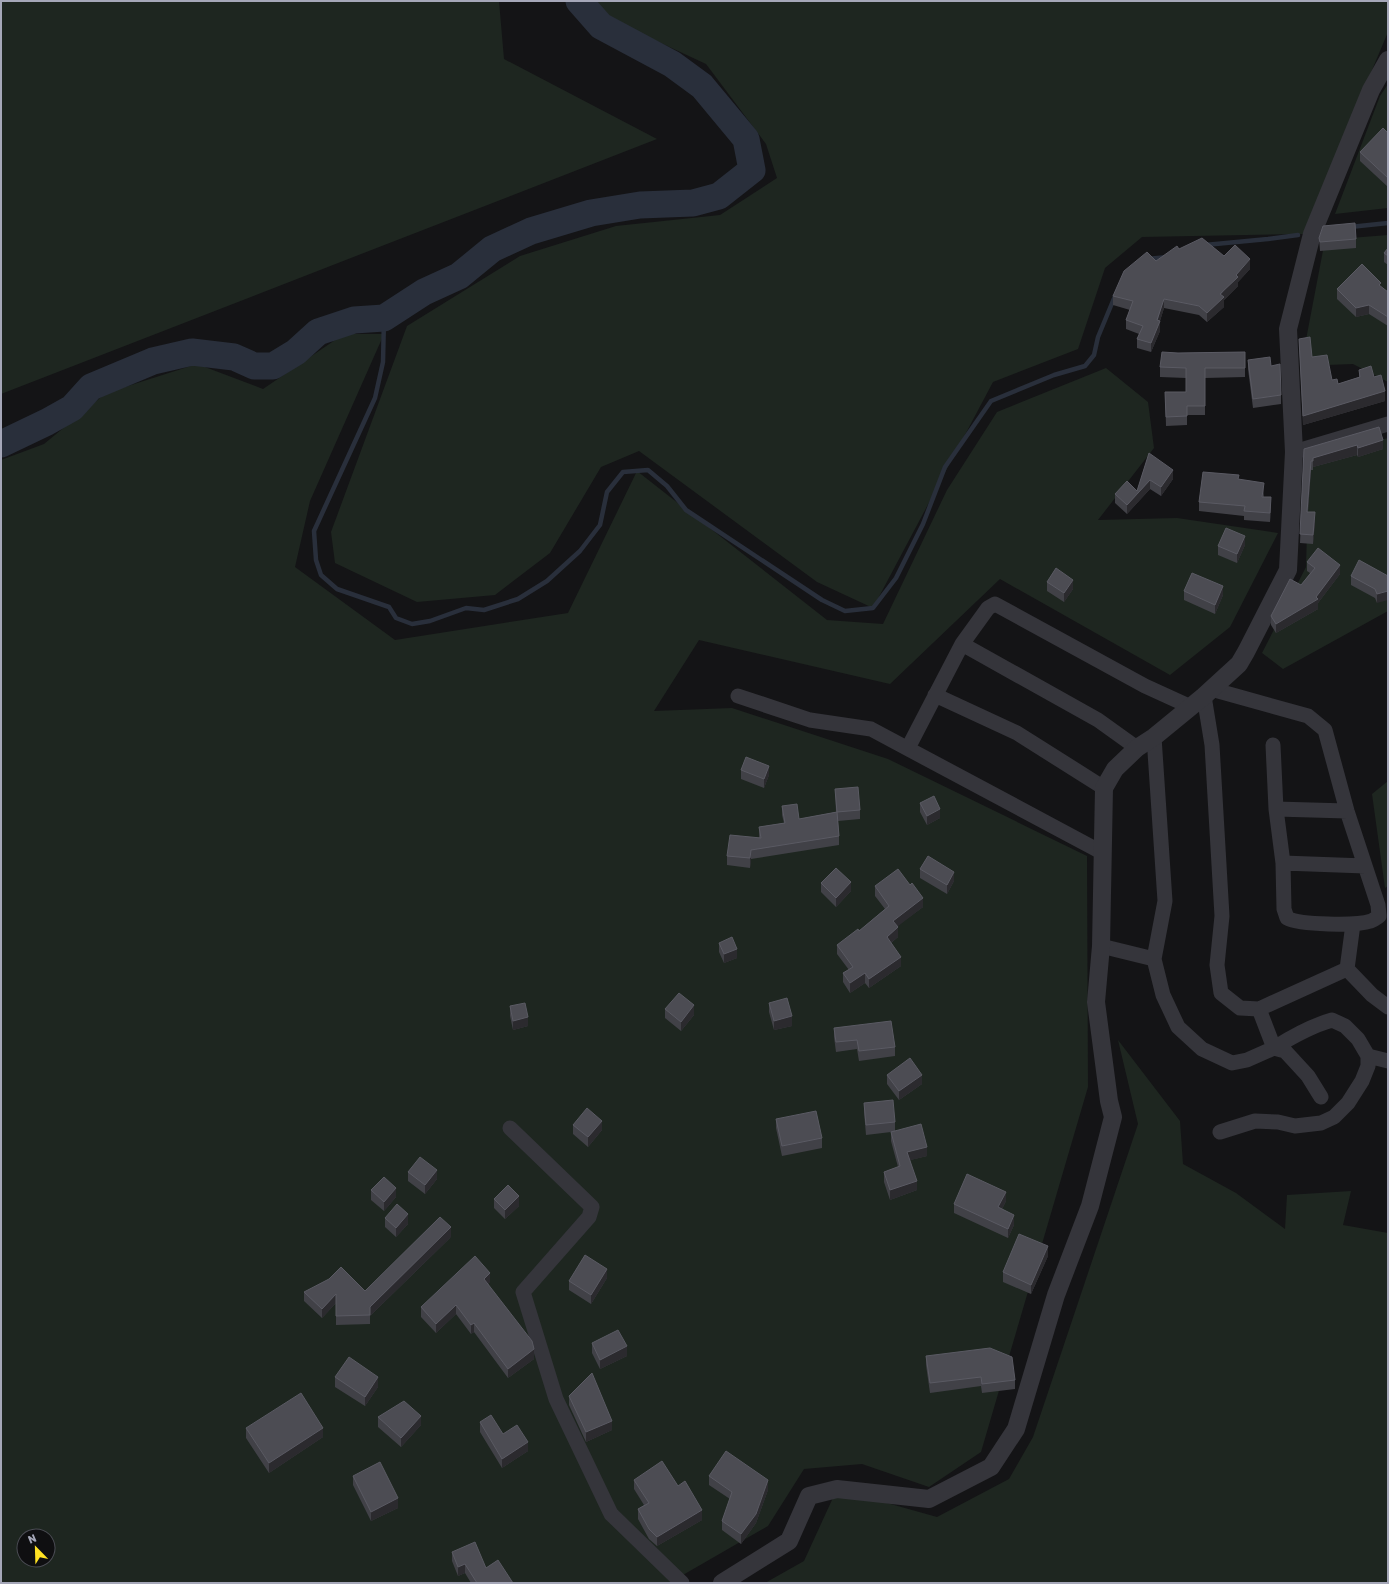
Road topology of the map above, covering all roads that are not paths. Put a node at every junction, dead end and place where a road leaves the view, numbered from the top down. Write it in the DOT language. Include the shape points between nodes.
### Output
graph roads {
  1 [pos="1388,60"];
  2 [pos="1388,424"];
  3 [pos="1294,452"];
  4 [pos="962,644"];
  5 [pos="935,695"];
  6 [pos="738,696"];
  7 [pos="1202,697"];
  8 [pos="1154,737"];
  9 [pos="1273,745"];
  10 [pos="908,748"];
  11 [pos="1137,748"];
  12 [pos="1104,788"];
  13 [pos="1276,809"];
  14 [pos="1347,811"];
  15 [pos="1103,853"];
  16 [pos="1283,863"];
  17 [pos="1365,866"];
  18 [pos="1353,924"];
  19 [pos="1101,946"];
  20 [pos="1154,959"];
  21 [pos="1347,969"];
  22 [pos="1388,1007"];
  23 [pos="1259,1009"];
  24 [pos="1274,1048"];
  25 [pos="1368,1056"];
  26 [pos="1388,1061"];
  27 [pos="1321,1097"];
  28 [pos="510,1128"];
  29 [pos="1220,1132"];
  30 [pos="682,1583"];
  31 [pos="722,1583"];
  1 -- 3 [label="street" via="1371,90 1312,234 1288,329"];
  2 -- 3 [label="street"];
  3 -- 7 [label="street" via="1288,570 1239,664"];
  4 -- 5 [label="street"];
  4 -- 7 [label="street" via="988,608 995,604 1145,686"];
  4 -- 11 [label="street" via="1098,720"];
  5 -- 10 [label="street"];
  5 -- 12 [label="street" via="1017,732"];
  6 -- 10 [label="street" via="810,720 871,728"];
  7 -- 8 [label="street"];
  7 -- 14 [label="street" via="1308,716 1326,730"];
  7 -- 23 [label="street" via="1212,745 1222,916 1217,964 1221,993 1240,1008"];
  8 -- 11 [label="street"];
  8 -- 20 [label="street" via="1165,901"];
  9 -- 13 [label="street"];
  10 -- 15 [label="street"];
  11 -- 12 [label="street" via="1115,769"];
  12 -- 15 [label="street"];
  13 -- 14 [label="street"];
  13 -- 16 [label="street"];
  14 -- 17 [label="street"];
  15 -- 19 [label="street"];
  16 -- 17 [label="street"];
  16 -- 18 [label="street" via="1284,909 1287,918 1302,922"];
  17 -- 18 [label="street" via="1378,905 1379,916 1372,921"];
  18 -- 21 [label="street"];
  19 -- 20 [label="street"];
  19 -- 31 [label="street" via="1096,1002 1113,1117 1090,1206 1056,1295 1016,1429 992,1467 929,1499 836,1489 809,1496 789,1541"];
  20 -- 24 [label="street" via="1163,995 1178,1027 1202,1049 1232,1062 1247,1060"];
  21 -- 22 [label="street" via="1372,995"];
  21 -- 23 [label="street"];
  23 -- 24 [label="street"];
  24 -- 25 [label="street" via="1294,1035 1332,1020 1345,1026 1358,1039"];
  24 -- 27 [label="street" via="1286,1051 1308,1076"];
  25 -- 26 [label="street"];
  25 -- 29 [label="street" via="1368,1066 1362,1081 1348,1103 1334,1117 1321,1123 1295,1126 1255,1121"];
  28 -- 30 [label="street" via="592,1207 589,1217 523,1292 556,1399 611,1514"];
}
